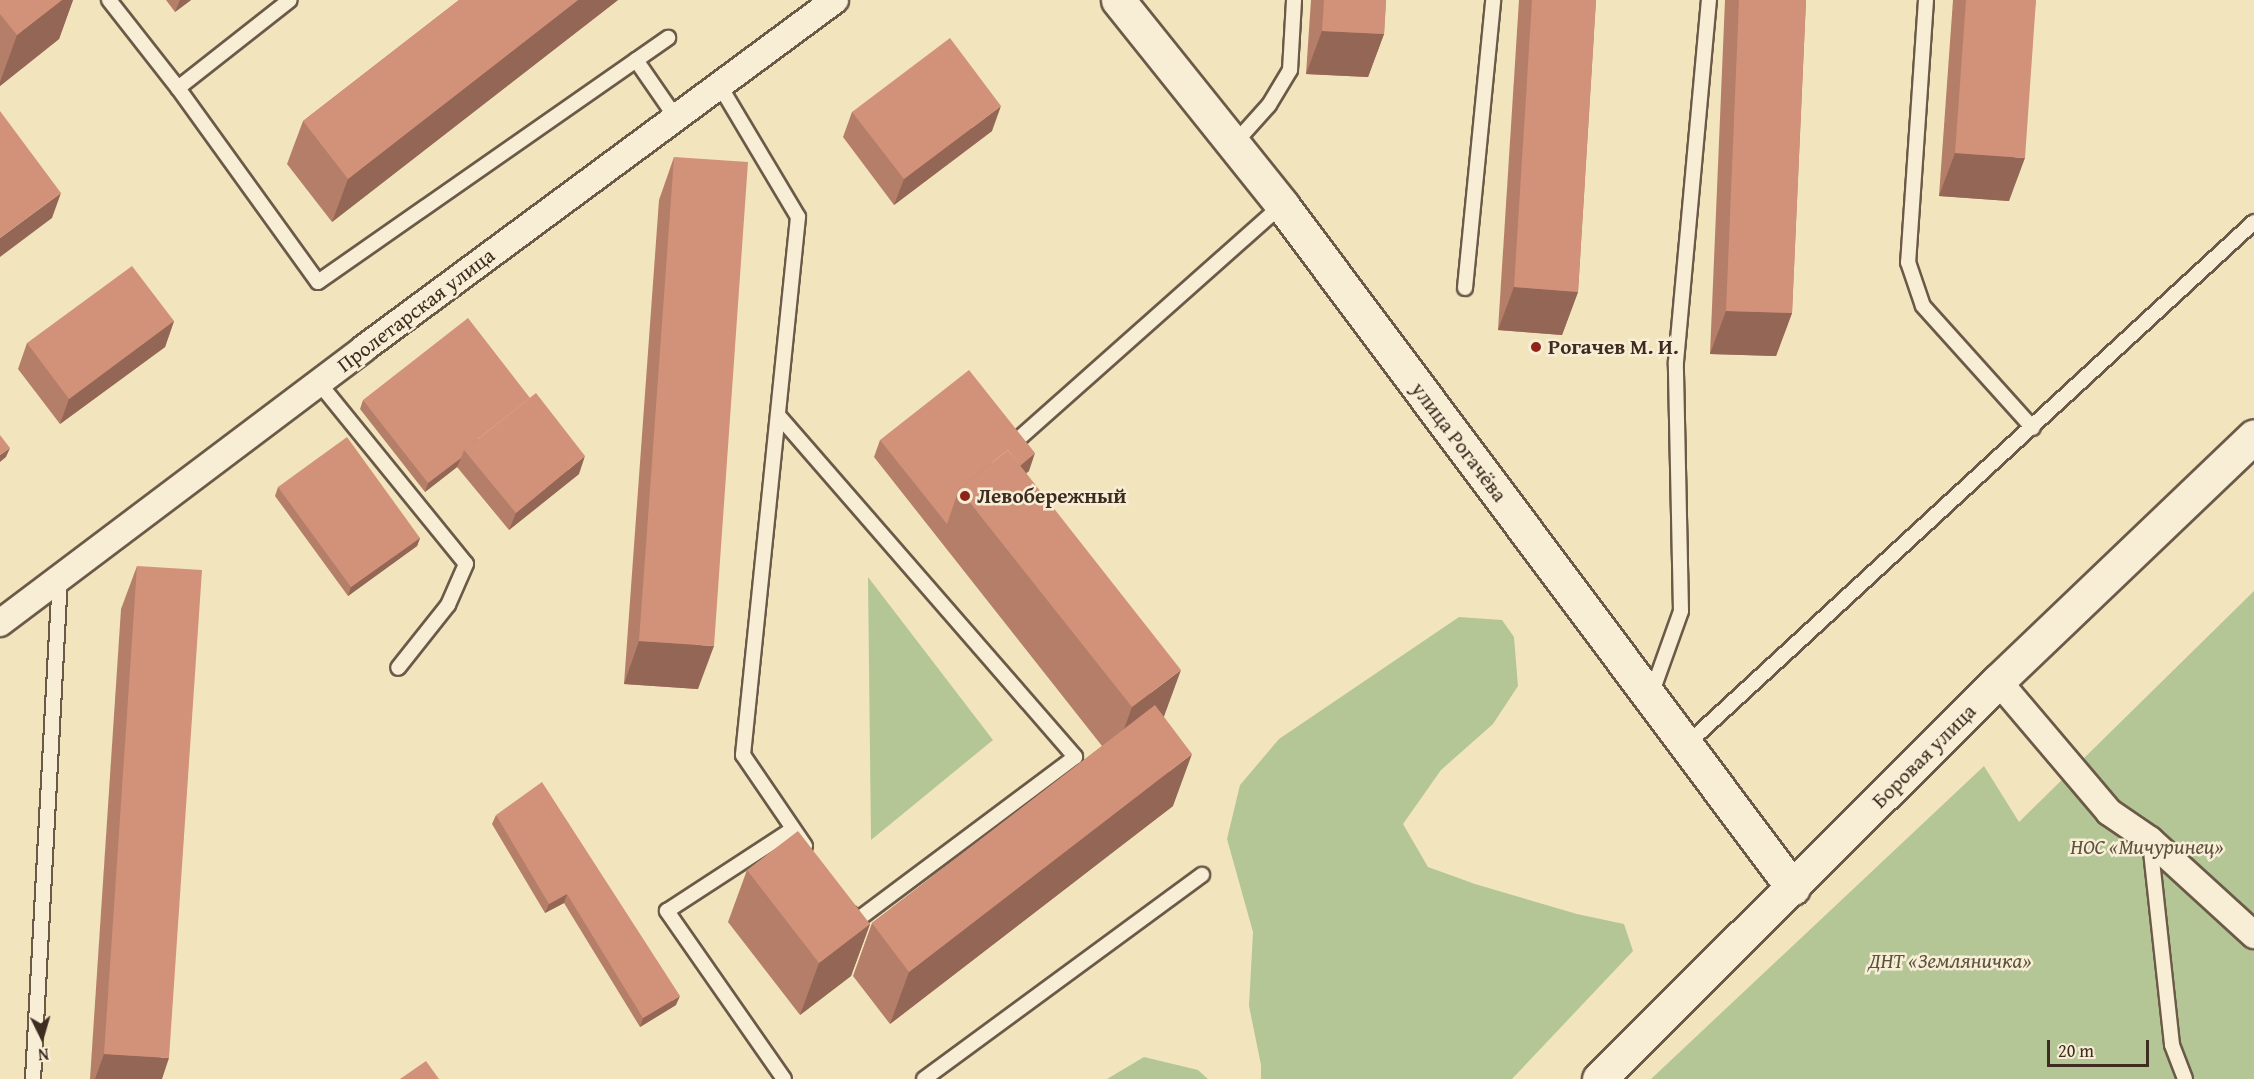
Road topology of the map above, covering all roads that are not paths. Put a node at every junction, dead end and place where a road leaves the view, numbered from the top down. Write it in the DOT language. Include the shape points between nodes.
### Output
graph roads {
  1 [pos="109,0"];
  2 [pos="290,0"];
  3 [pos="1118,0"];
  4 [pos="1294,0"];
  5 [pos="1493,0"];
  6 [pos="1709,0"];
  7 [pos="1926,0"];
  8 [pos="826,3"];
  9 [pos="668,38"];
  10 [pos="636,60"];
  11 [pos="720,86"];
  12 [pos="177,88"];
  13 [pos="676,118"];
  14 [pos="1233,144"];
  15 [pos="1282,205"];
  16 [pos="2254,222"];
  17 [pos="1465,288"];
  18 [pos="319,383"];
  19 [pos="778,415"];
  20 [pos="2032,429"];
  21 [pos="2254,436"];
  22 [pos="1016,441"];
  23 [pos="60,578"];
  24 [pos="0,623"];
  25 [pos="398,668"];
  26 [pos="1998,681"];
  27 [pos="1650,697"];
  28 [pos="1686,745"];
  29 [pos="793,829"];
  30 [pos="2150,840"];
  31 [pos="812,856"];
  32 [pos="1202,875"];
  33 [pos="1793,888"];
  34 [pos="844,903"];
  35 [pos="2254,935"];
  36 [pos="33,1079"];
  37 [pos="784,1079"];
  38 [pos="924,1079"];
  39 [pos="1599,1079"];
  40 [pos="2185,1079"];
  1 -- 12 [label="lane"];
  2 -- 12 [label="lane"];
  3 -- 14 [label="street, улица Рогачёва"];
  4 -- 14 [label="lane" via="1290,70 1269,105"];
  5 -- 17 [label="lane"];
  6 -- 27 [label="lane" via="1676,362 1680,611"];
  7 -- 20 [label="lane" via="1908,262 1923,306"];
  8 -- 11 [label="street, Пролетарская улица"];
  9 -- 10 [label="lane"];
  10 -- 12 [label="lane" via="318,282"];
  10 -- 13 [label="lane"];
  11 -- 13 [label="street, Пролетарская улица"];
  11 -- 19 [label="lane" via="798,217"];
  13 -- 18 [label="street, Пролетарская улица"];
  14 -- 15 [label="street, улица Рогачёва"];
  15 -- 22 [label="lane"];
  15 -- 27 [label="street, улица Рогачёва"];
  16 -- 20 [label="lane"];
  18 -- 23 [label="street, Пролетарская улица"];
  18 -- 25 [label="lane" via="466,564 448,605"];
  19 -- 29 [label="lane" via="742,754"];
  19 -- 34 [label="lane" via="1076,757 856,921"];
  20 -- 28 [label="lane"];
  21 -- 26 [label="street, Боровая улица"];
  23 -- 24 [label="street, Пролетарская улица"];
  23 -- 36 [label="lane"];
  26 -- 30 [label="street" via="2109,812"];
  26 -- 33 [label="street, Боровая улица"];
  27 -- 28 [label="street, улица Рогачёва"];
  28 -- 33 [label="street, улица Рогачёва"];
  29 -- 31 [label="lane"];
  29 -- 37 [label="lane" via="667,911"];
  30 -- 35 [label="street"];
  30 -- 40 [label="lane" via="2172,1045"];
  32 -- 38 [label="lane"];
  33 -- 39 [label="street, Боровая улица"];
}
